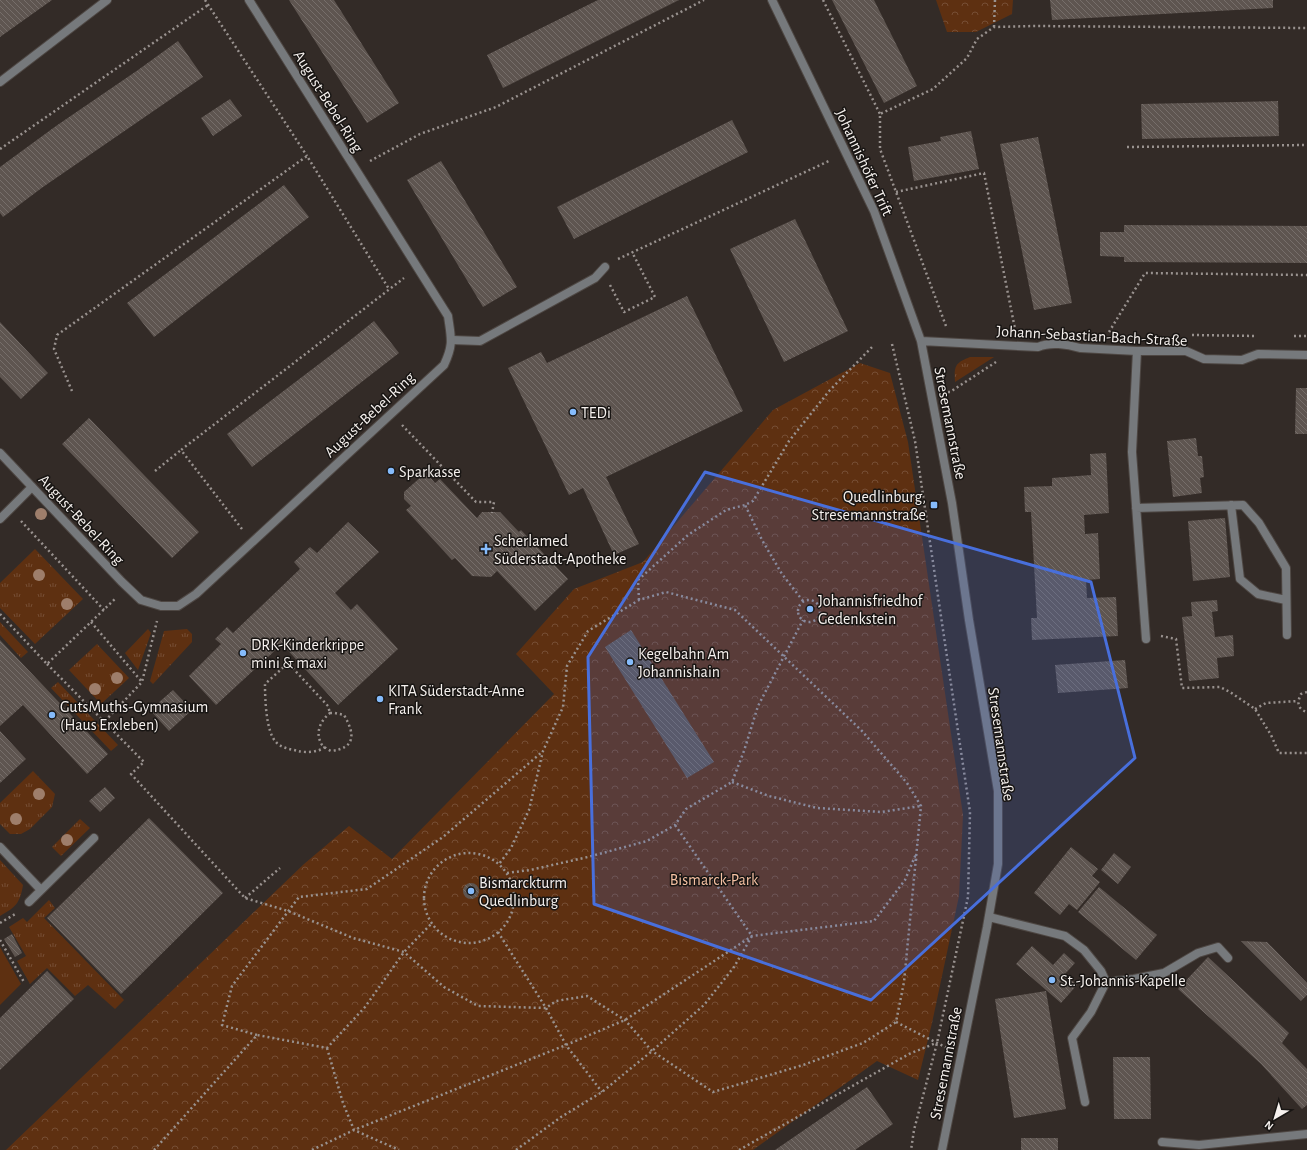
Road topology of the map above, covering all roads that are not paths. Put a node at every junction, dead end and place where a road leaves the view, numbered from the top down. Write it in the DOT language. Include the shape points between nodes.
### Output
graph roads {
  1 [pos="107,0"];
  2 [pos="249,0"];
  3 [pos="772,0"];
  4 [pos="0,82"];
  5 [pos="605,266"];
  6 [pos="452,340"];
  7 [pos="921,341"];
  8 [pos="1137,351"];
  9 [pos="1307,355"];
  10 [pos="0,453"];
  11 [pos="32,488"];
  12 [pos="1231,505"];
  13 [pos="1136,508"];
  14 [pos="0,519"];
  15 [pos="1286,600"];
  16 [pos="1287,634"];
  17 [pos="1146,636"];
  18 [pos="94,838"];
  19 [pos="0,848"];
  20 [pos="41,890"];
  21 [pos="29,902"];
  22 [pos="988,917"];
  23 [pos="1228,958"];
  24 [pos="1106,982"];
  25 [pos="1085,1102"];
  26 [pos="1307,1134"];
  27 [pos="1162,1142"];
  28 [pos="942,1150"];
  1 -- 4 [label="street"];
  2 -- 6 [label="street, August-Bebel-Ring" via="448,316"];
  3 -- 7 [label="street, Johannishöfer Trift" via="874,211"];
  5 -- 6 [label="street" via="595,278 480,341"];
  6 -- 11 [label="street, August-Bebel-Ring" via="451,351 444,365 196,594 178,606 161,606 141,600"];
  7 -- 8 [label="street, Johann-Sebastian-Bach-Straße" via="1038,347 1045,344"];
  7 -- 22 [label="street, Stresemannstraße" via="952,502 998,791 998,864"];
  8 -- 9 [label="street, Johann-Sebastian-Bach-Straße" via="1186,351 1204,359 1242,360 1258,354"];
  8 -- 13 [label="street" via="1132,452"];
  10 -- 11 [label="street, August-Bebel-Ring"];
  11 -- 14 [label="street"];
  12 -- 13 [label="street"];
  12 -- 15 [label="street" via="1243,505 1259,523 1286,568"];
  12 -- 15 [label="street" via="1240,579 1258,594"];
  13 -- 17 [label="street"];
  15 -- 16 [label="street"];
  18 -- 20 [label="street"];
  19 -- 20 [label="street"];
  20 -- 21 [label="street"];
  22 -- 24 [label="street" via="1065,936 1084,950 1101,971"];
  22 -- 28 [label="street, Stresemannstraße"];
  23 -- 24 [label="street" via="1218,947 1198,953 1164,973"];
  24 -- 25 [label="street" via="1091,1012 1072,1038"];
  26 -- 27 [label="street" via="1199,1145"];
}
